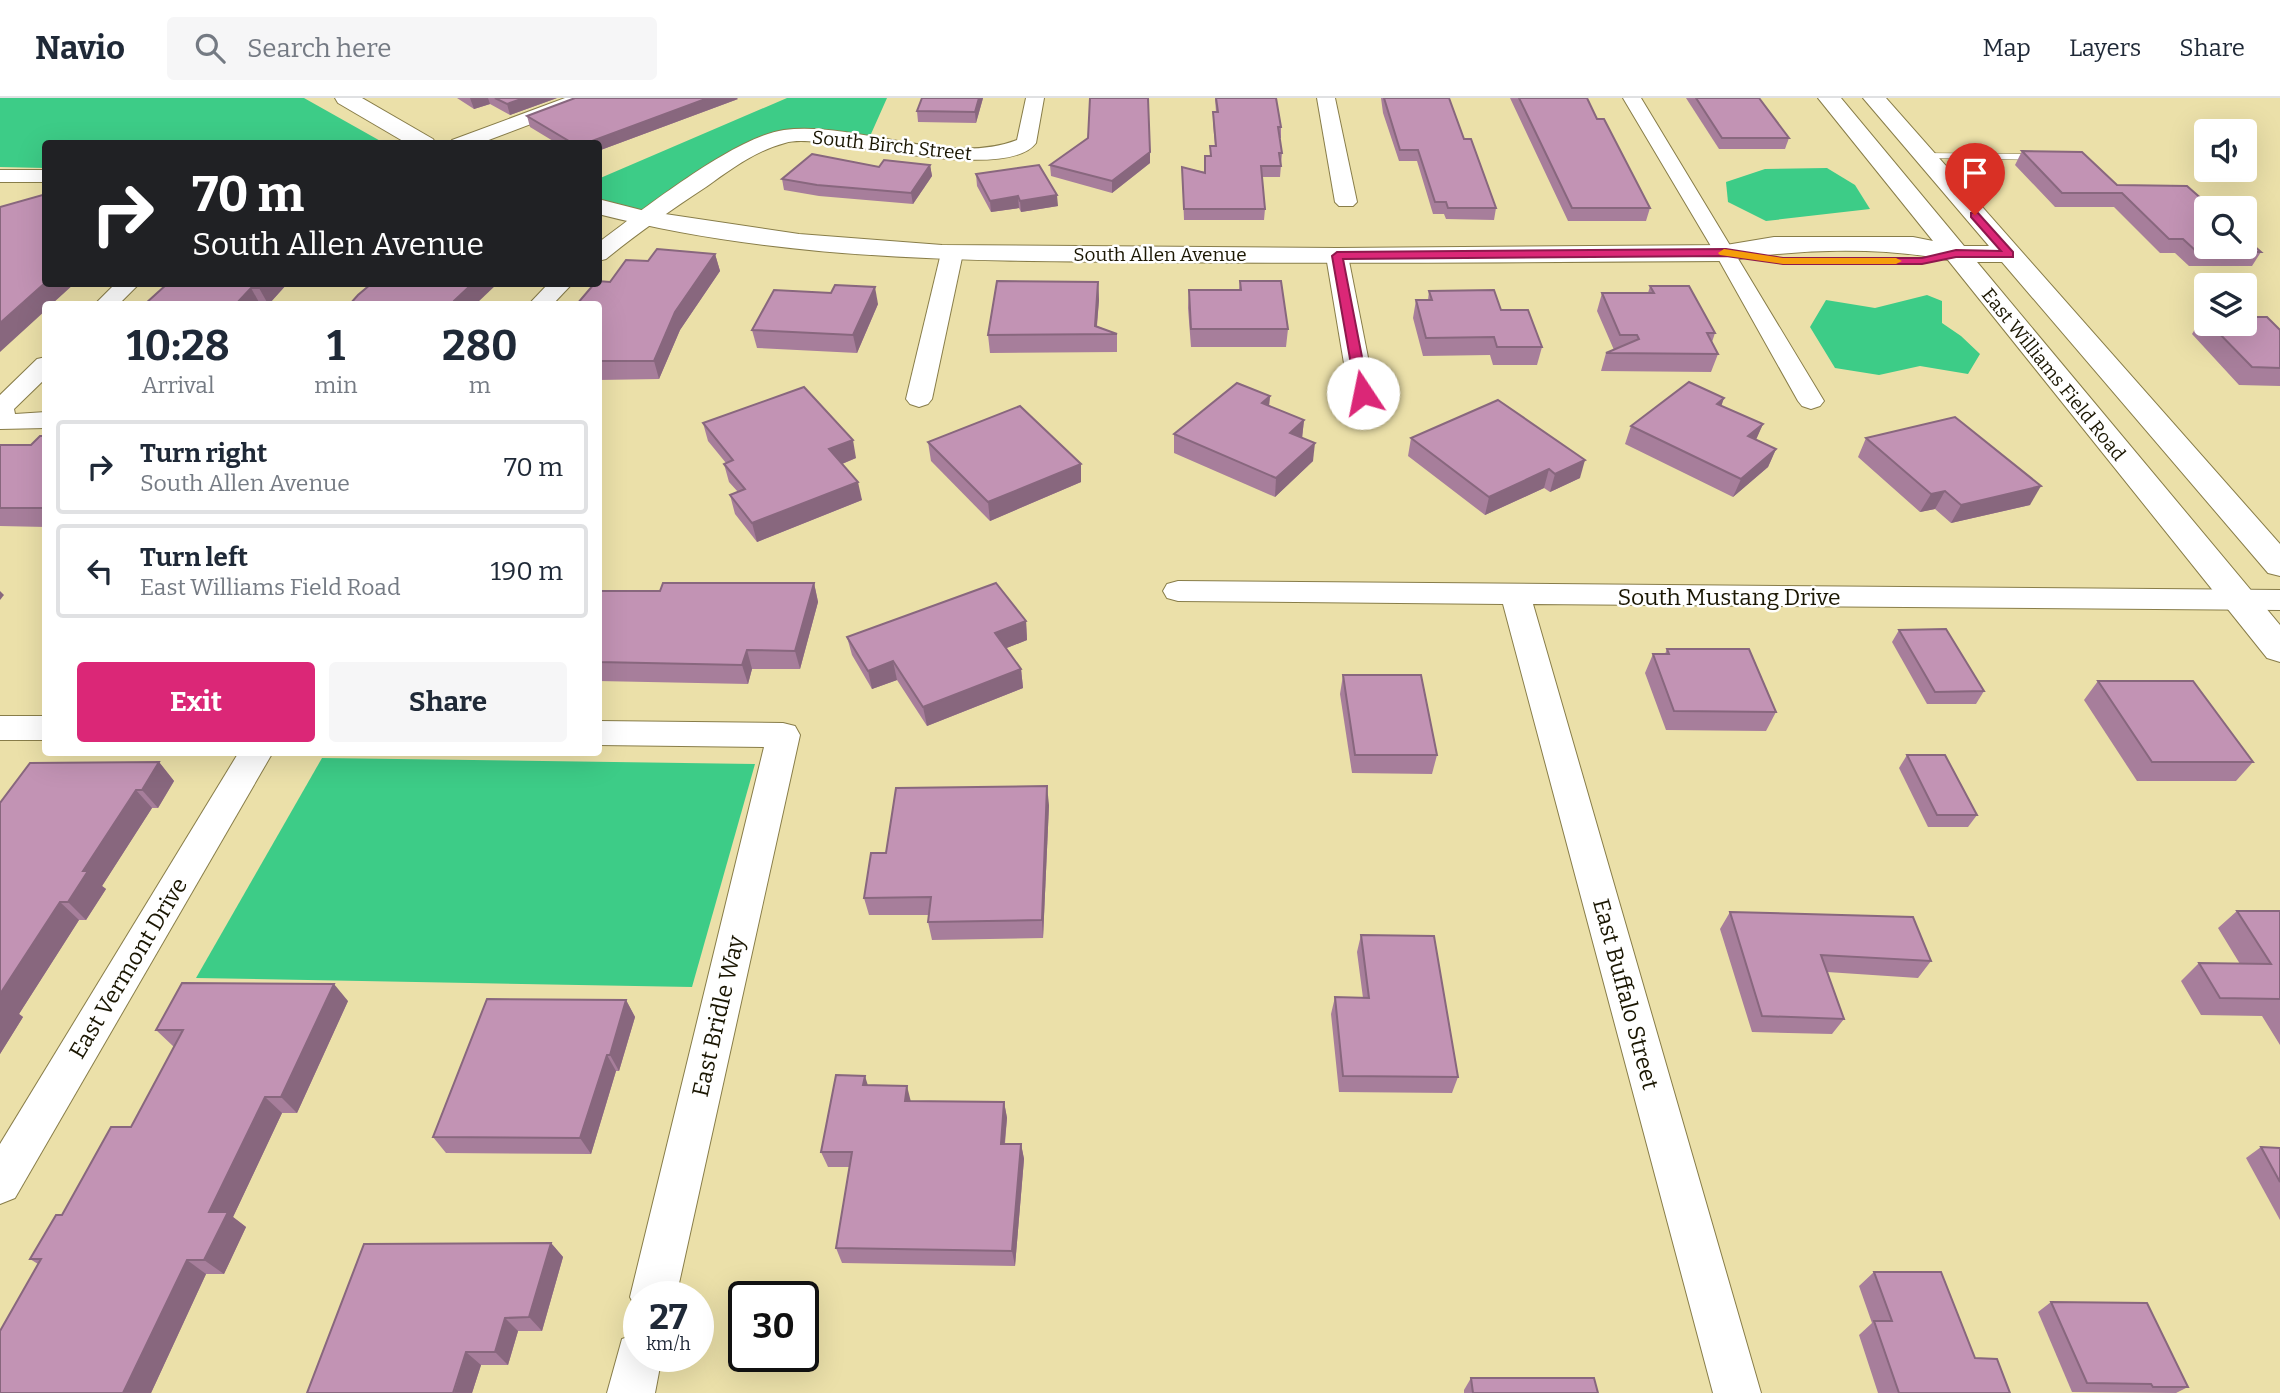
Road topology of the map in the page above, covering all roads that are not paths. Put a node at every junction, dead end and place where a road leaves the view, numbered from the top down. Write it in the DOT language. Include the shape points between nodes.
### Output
graph roads {
  1 [pos="346,98"];
  2 [pos="582,98"];
  3 [pos="1035,98"];
  4 [pos="1326,98"];
  5 [pos="1632,98"];
  6 [pos="1829,98"];
  7 [pos="1874,98"];
  8 [pos="418,140"];
  9 [pos="470,140"];
  10 [pos="1923,155"];
  11 [pos="2050,157"];
  12 [pos="0,176"];
  13 [pos="42,176"];
  14 [pos="1346,202"];
  15 [pos="602,207"];
  16 [pos="645,218"];
  17 [pos="602,251"];
  18 [pos="952,253"];
  19 [pos="1726,253"];
  20 [pos="1956,254"];
  21 [pos="2009,254"];
  22 [pos="1337,256"];
  23 [pos="125,287"];
  24 [pos="558,287"];
  25 [pos="109,301"];
  26 [pos="543,301"];
  27 [pos="42,368"];
  28 [pos="1363,393"];
  29 [pos="919,399"];
  30 [pos="1811,401"];
  31 [pos="42,420"];
  32 [pos="2280,565"];
  33 [pos="1178,591"];
  34 [pos="1516,596"];
  35 [pos="2240,600"];
  36 [pos="2280,600"];
  37 [pos="2280,649"];
  38 [pos="0,728"];
  39 [pos="42,728"];
  40 [pos="602,733"];
  41 [pos="255,756"];
  42 [pos="0,1183"];
  43 [pos="657,1281"];
  44 [pos="636,1372"];
  45 [pos="631,1393"];
  46 [pos="1737,1393"];
  1 -- 8 [label="main road"];
  2 -- 9 [label="street"];
  3 -- 16 [label="street, South Birch Street" via="1026,143 998,154 923,152 817,136 785,136 746,150"];
  4 -- 14 [label="street"];
  5 -- 19 [label="street"];
  6 -- 20 [label="main road, East Williams Field Road"];
  7 -- 10 [label="main road, East Williams Field Road"];
  10 -- 11 [label="lane"];
  10 -- 21 [label="main road, East Williams Field Road"];
  12 -- 13 [label="street"];
  15 -- 16 [label="main road, South Allen Avenue"];
  16 -- 17 [label="street"];
  16 -- 18 [label="main road, South Allen Avenue" via="799,242"];
  18 -- 22 [label="main road, South Allen Avenue"];
  18 -- 29 [label="street"];
  19 -- 20 [label="main road, South Allen Avenue" via="1783,261 1922,261"];
  19 -- 22 [label="main road, South Allen Avenue"];
  19 -- 30 [label="street"];
  20 -- 21 [label="main road, South Allen Avenue"];
  20 -- 35 [label="main road, East Williams Field Road"];
  21 -- 32 [label="main road, East Williams Field Road"];
  22 -- 28 [label="street"];
  23 -- 25 [label="street"];
  24 -- 26 [label="street"];
  27 -- 31 [label="street" via="1,408 3,422"];
  33 -- 34 [label="street, South Mustang Drive"];
  34 -- 35 [label="street, South Mustang Drive"];
  34 -- 46 [label="street, East Buffalo Street"];
  35 -- 36 [label="street, South Mustang Drive"];
  35 -- 37 [label="main road, East Williams Field Road"];
  38 -- 39 [label="street"];
  40 -- 43 [label="street, East Bridle Way" via="783,735"];
  41 -- 42 [label="street, East Vermont Drive"];
  44 -- 45 [label="street"];
}
